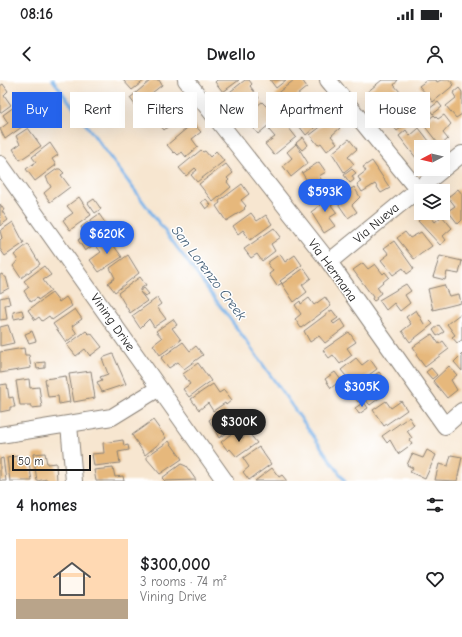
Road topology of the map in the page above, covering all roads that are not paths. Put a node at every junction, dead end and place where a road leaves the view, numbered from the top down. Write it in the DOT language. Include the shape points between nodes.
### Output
graph roads {
  1 [pos="186,80"];
  2 [pos="328,80"];
  3 [pos="462,154"];
  4 [pos="450,163"];
  5 [pos="0,164"];
  6 [pos="434,176"];
  7 [pos="424,184"];
  8 [pos="414,185"];
  9 [pos="414,191"];
  10 [pos="328,262"];
  11 [pos="159,388"];
  12 [pos="462,411"];
  13 [pos="69,425"];
  14 [pos="0,436"];
  15 [pos="74,481"];
  16 [pos="225,481"];
  1 -- 10 [label="street, Via Hermana"];
  2 -- 8 [label="street"];
  3 -- 4 [label="street, Via Nueva"];
  5 -- 11 [label="street, Vining Drive"];
  6 -- 7 [label="street, Via Nueva"];
  9 -- 10 [label="street, Via Nueva"];
  10 -- 12 [label="street, Via Hermana" via="445,426"];
  11 -- 13 [label="street" via="112,417"];
  11 -- 16 [label="street, Vining Drive"];
  13 -- 14 [label="street"];
  13 -- 15 [label="street"];
}
